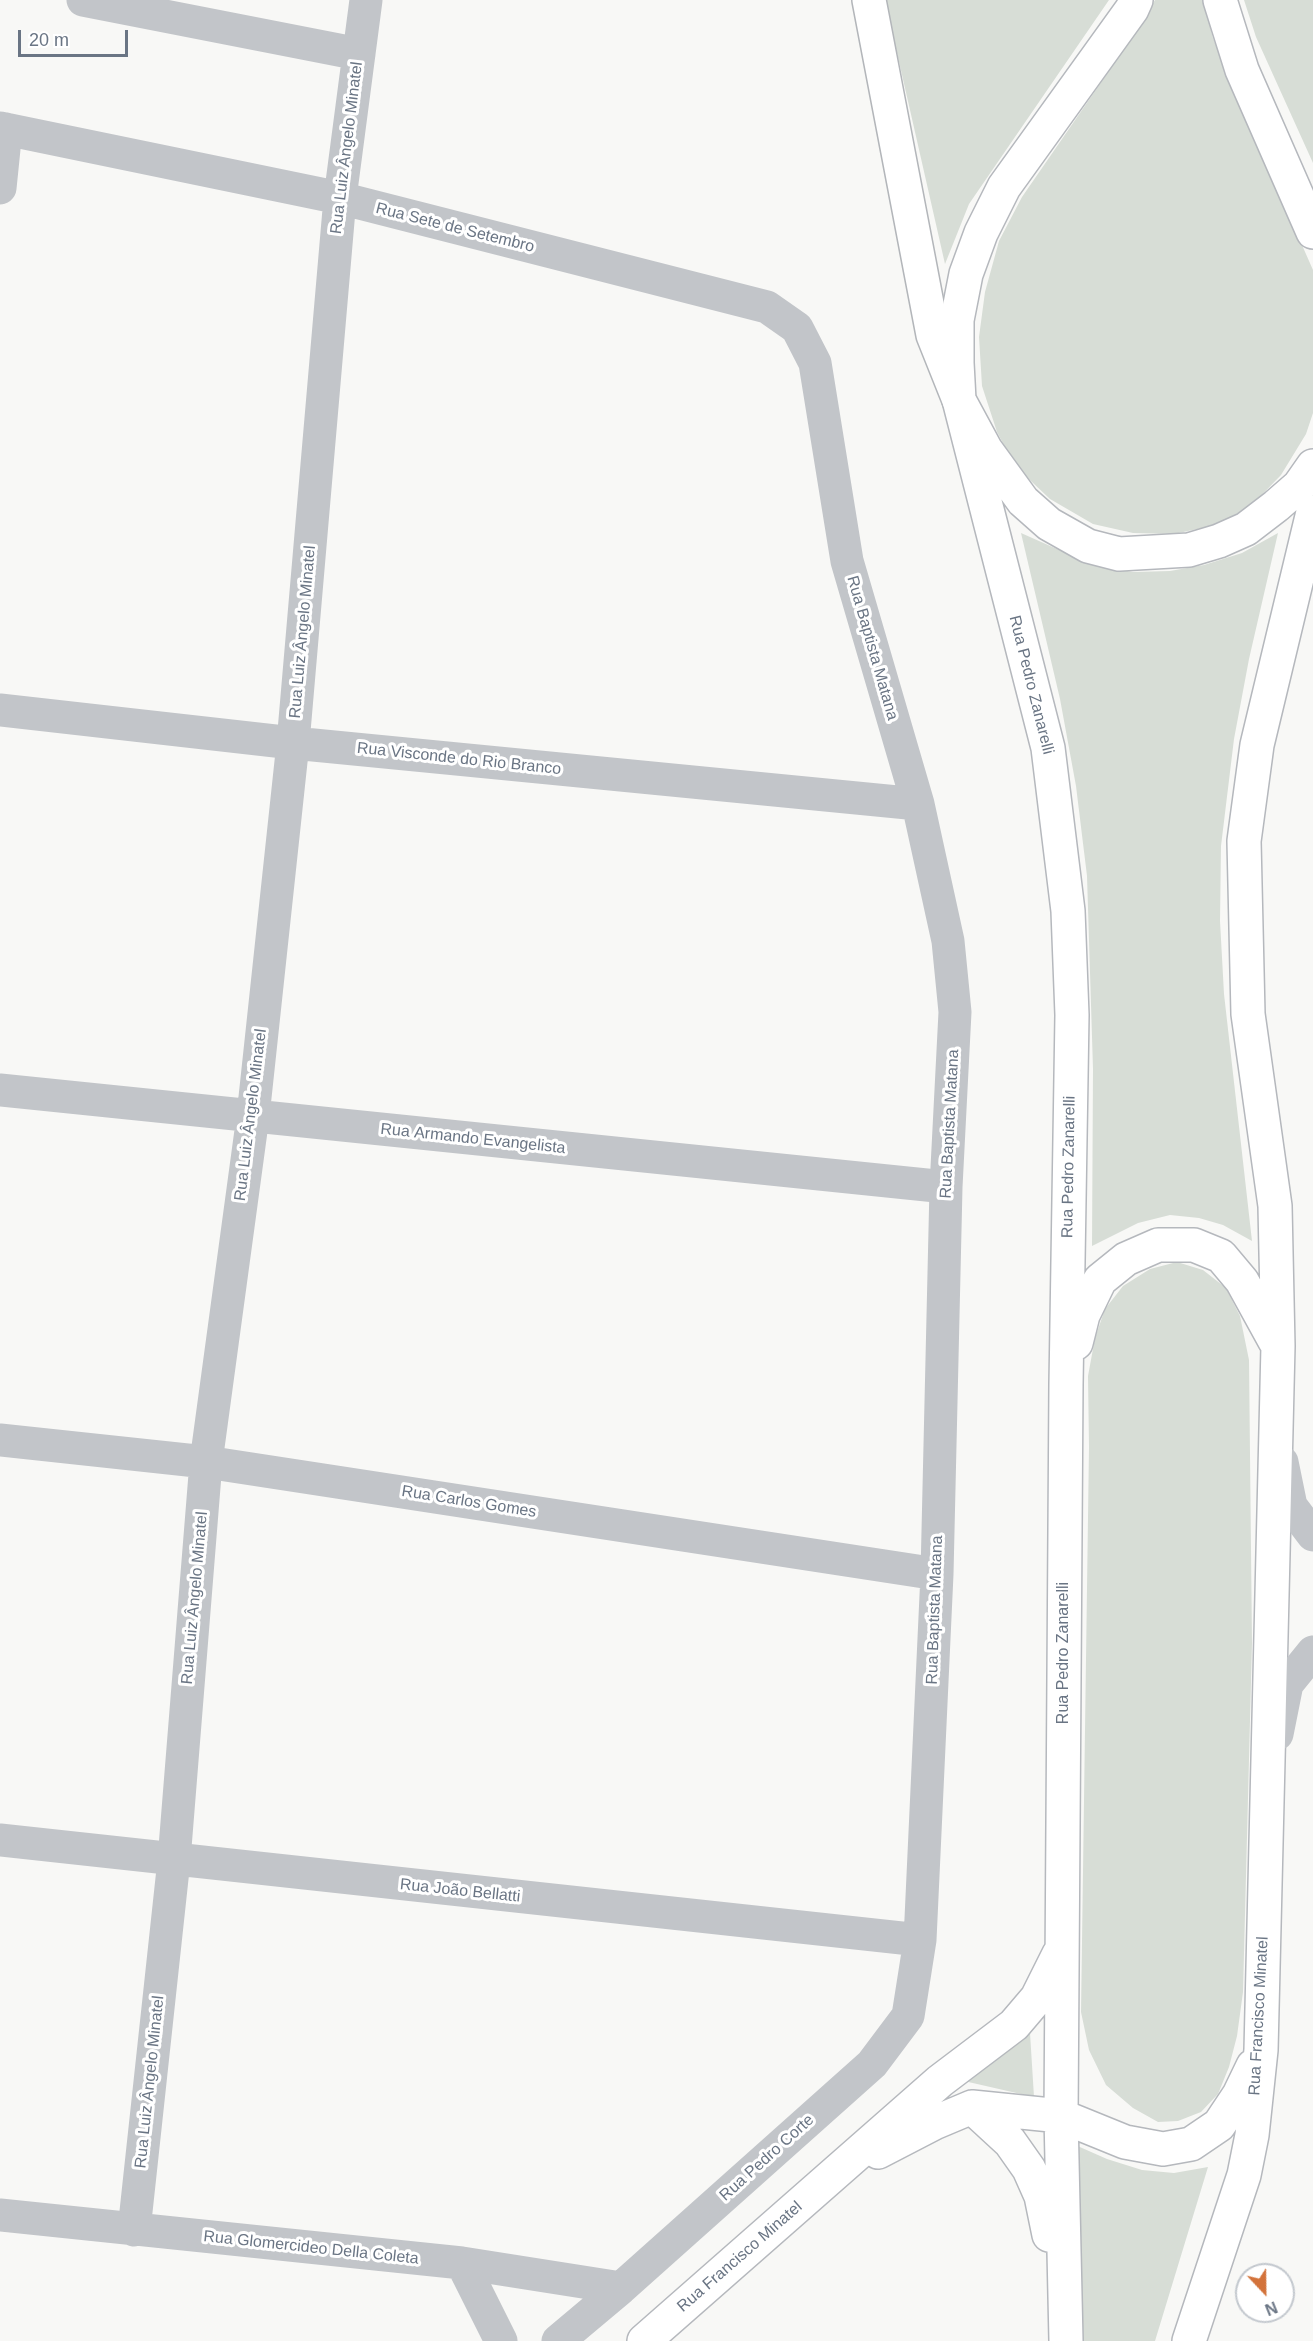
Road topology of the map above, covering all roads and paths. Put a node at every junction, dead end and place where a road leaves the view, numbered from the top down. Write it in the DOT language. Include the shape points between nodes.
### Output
graph roads {
  1 [pos="83,0"];
  2 [pos="366,0"];
  3 [pos="869,0"];
  4 [pos="1136,0"];
  5 [pos="1220,0"];
  6 [pos="359,54"];
  7 [pos="3,129"];
  8 [pos="0,188"];
  9 [pos="340,198"];
  10 [pos="1313,232"];
  11 [pos="796,328"];
  12 [pos="959,400"];
  13 [pos="1313,466"];
  14 [pos="1313,512"];
  15 [pos="0,710"];
  16 [pos="293,743"];
  17 [pos="918,804"];
  18 [pos="0,1090"];
  19 [pos="253,1116"];
  20 [pos="946,1187"];
  21 [pos="1278,1346"];
  22 [pos="1066,1384"];
  23 [pos="1276,1434"];
  24 [pos="0,1440"];
  25 [pos="206,1462"];
  26 [pos="1313,1535"];
  27 [pos="937,1574"];
  28 [pos="1313,1652"];
  29 [pos="1266,1789"];
  30 [pos="0,1840"];
  31 [pos="174,1860"];
  32 [pos="920,1940"];
  33 [pos="1062,1947"];
  34 [pos="1261,2050"];
  35 [pos="972,2107"];
  36 [pos="1061,2116"];
  37 [pos="837,2173"];
  38 [pos="0,2214"];
  39 [pos="134,2230"];
  40 [pos="462,2263"];
  41 [pos="621,2288"];
  42 [pos="1064,2304"];
  43 [pos="501,2341"];
  44 [pos="558,2341"];
  45 [pos="644,2341"];
  46 [pos="1066,2341"];
  47 [pos="1189,2341"];
  1 -- 6 [label="street"];
  2 -- 6 [label="street, Rua Luiz Ângelo Minatel"];
  3 -- 12 [label="main road" via="933,335"];
  4 -- 12 [label="main road" via="1004,187 981,233 966,274 957,320"];
  5 -- 10 [label="main road" via="1242,70"];
  6 -- 9 [label="street, Rua Luiz Ângelo Minatel"];
  7 -- 8 [label="street"];
  7 -- 9 [label="street, Rua Sete de Setembro"];
  9 -- 11 [label="street, Rua Sete de Setembro" via="767,307"];
  9 -- 16 [label="street, Rua Luiz Ângelo Minatel"];
  11 -- 17 [label="street, Rua Baptista Matana" via="815,363 847,561"];
  12 -- 13 [label="main road" via="986,450 1023,501 1049,524 1088,546 1119,554 1189,550 1219,542 1246,529 1276,506 1299,486"];
  12 -- 22 [label="main road, Rua Pedro Zanarelli" via="1048,748 1068,911 1072,1014"];
  14 -- 21 [label="main road" via="1257,744 1244,841 1248,1014 1275,1206"];
  15 -- 16 [label="street, Rua Visconde do Rio Branco"];
  16 -- 17 [label="street, Rua Visconde do Rio Branco"];
  16 -- 19 [label="street, Rua Luiz Ângelo Minatel"];
  17 -- 20 [label="street, Rua Baptista Matana" via="948,941 955,1012"];
  18 -- 19 [label="street, Rua Armando Evangelista"];
  19 -- 20 [label="street, Rua Armando Evangelista"];
  19 -- 25 [label="street, Rua Luiz Ângelo Minatel"];
  20 -- 27 [label="street, Rua Baptista Matana"];
  21 -- 22 [label="main road" via="1242,1281 1221,1256 1194,1245 1158,1245 1126,1259 1100,1280 1083,1315"];
  21 -- 23 [label="main road"];
  22 -- 33 [label="main road, Rua Pedro Zanarelli"];
  23 -- 26 [label="street" via="1291,1506"];
  23 -- 29 [label="main road"];
  24 -- 25 [label="street, Rua Carlos Gomes"];
  25 -- 27 [label="street, Rua Carlos Gomes"];
  25 -- 31 [label="street, Rua Luiz Ângelo Minatel"];
  27 -- 32 [label="street, Rua Baptista Matana"];
  28 -- 29 [label="street" via="1287,1684"];
  29 -- 34 [label="main road, Rua Francisco Minatel"];
  30 -- 31 [label="street, Rua João Bellatti"];
  31 -- 32 [label="street, Rua João Bellatti"];
  31 -- 39 [label="street, Rua Luiz Ângelo Minatel"];
  32 -- 41 [label="street, Rua Pedro Corte" via="908,2016 872,2064"];
  33 -- 36 [label="main road"];
  33 -- 37 [label="main road" via="1037,1998 1014,2025 940,2081"];
  34 -- 36 [label="main road" via="1219,2125 1191,2144 1163,2149 1125,2142"];
  34 -- 47 [label="main road, Rua Francisco Minatel" via="1244,2175"];
  35 -- 36 [label="main road"];
  35 -- 37 [label="main road"];
  35 -- 42 [label="main road" via="1010,2142 1029,2169 1041,2196"];
  36 -- 42 [label="main road"];
  37 -- 45 [label="main road, Rua Francisco Minatel"];
  38 -- 39 [label="street, Rua Glomercideo Della Coleta"];
  39 -- 40 [label="street, Rua Glomercideo Della Coleta"];
  40 -- 41 [label="street, Rua Glomercideo Della Coleta"];
  40 -- 43 [label="street"];
  41 -- 44 [label="street, Rua Pedro Corte"];
  42 -- 46 [label="main road"];
}
